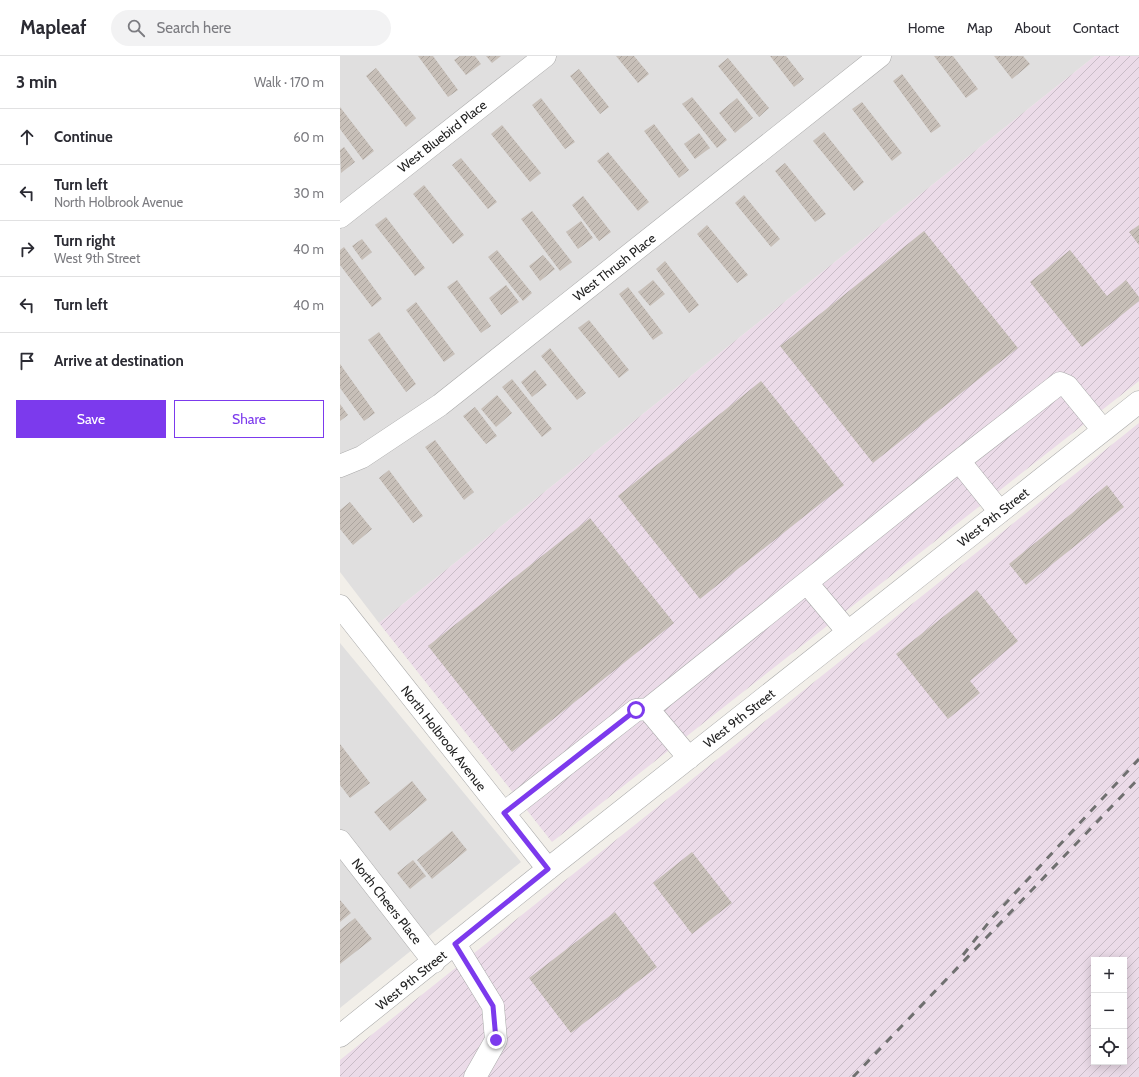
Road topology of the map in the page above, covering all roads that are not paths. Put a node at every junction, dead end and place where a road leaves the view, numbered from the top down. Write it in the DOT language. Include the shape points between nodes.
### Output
graph roads {
  1 [pos="545,56"];
  2 [pos="880,56"];
  3 [pos="340,217"];
  4 [pos="1139,402"];
  5 [pos="1103,430"];
  6 [pos="959,461"];
  7 [pos="340,466"];
  8 [pos="1000,512"];
  9 [pos="807,583"];
  10 [pos="340,606"];
  11 [pos="848,632"];
  12 [pos="648,709"];
  13 [pos="688,758"];
  14 [pos="504,813"];
  15 [pos="340,841"];
  16 [pos="548,869"];
  17 [pos="455,944"];
  18 [pos="434,962"];
  19 [pos="340,1036"];
  20 [pos="475,1077"];
  1 -- 3 [label="street, West Bluebird Place"];
  2 -- 7 [label="street, West Thrush Place" via="440,405 362,457"];
  4 -- 5 [label="street, West 9th Street"];
  5 -- 6 [label="street" via="1067,386 1060,383"];
  5 -- 8 [label="street, West 9th Street"];
  6 -- 8 [label="street"];
  6 -- 9 [label="street"];
  8 -- 11 [label="street, West 9th Street"];
  9 -- 11 [label="street"];
  9 -- 12 [label="street"];
  10 -- 14 [label="street, North Holbrook Avenue"];
  11 -- 13 [label="street, West 9th Street"];
  12 -- 13 [label="street"];
  12 -- 14 [label="street" via="636,710"];
  13 -- 16 [label="street, West 9th Street"];
  14 -- 16 [label="street, North Holbrook Avenue"];
  15 -- 18 [label="street, North Cheers Place"];
  16 -- 17 [label="street, West 9th Street"];
  17 -- 18 [label="street, West 9th Street"];
  17 -- 20 [label="street" via="493,1006 496,1040"];
  18 -- 19 [label="street, West 9th Street"];
}
